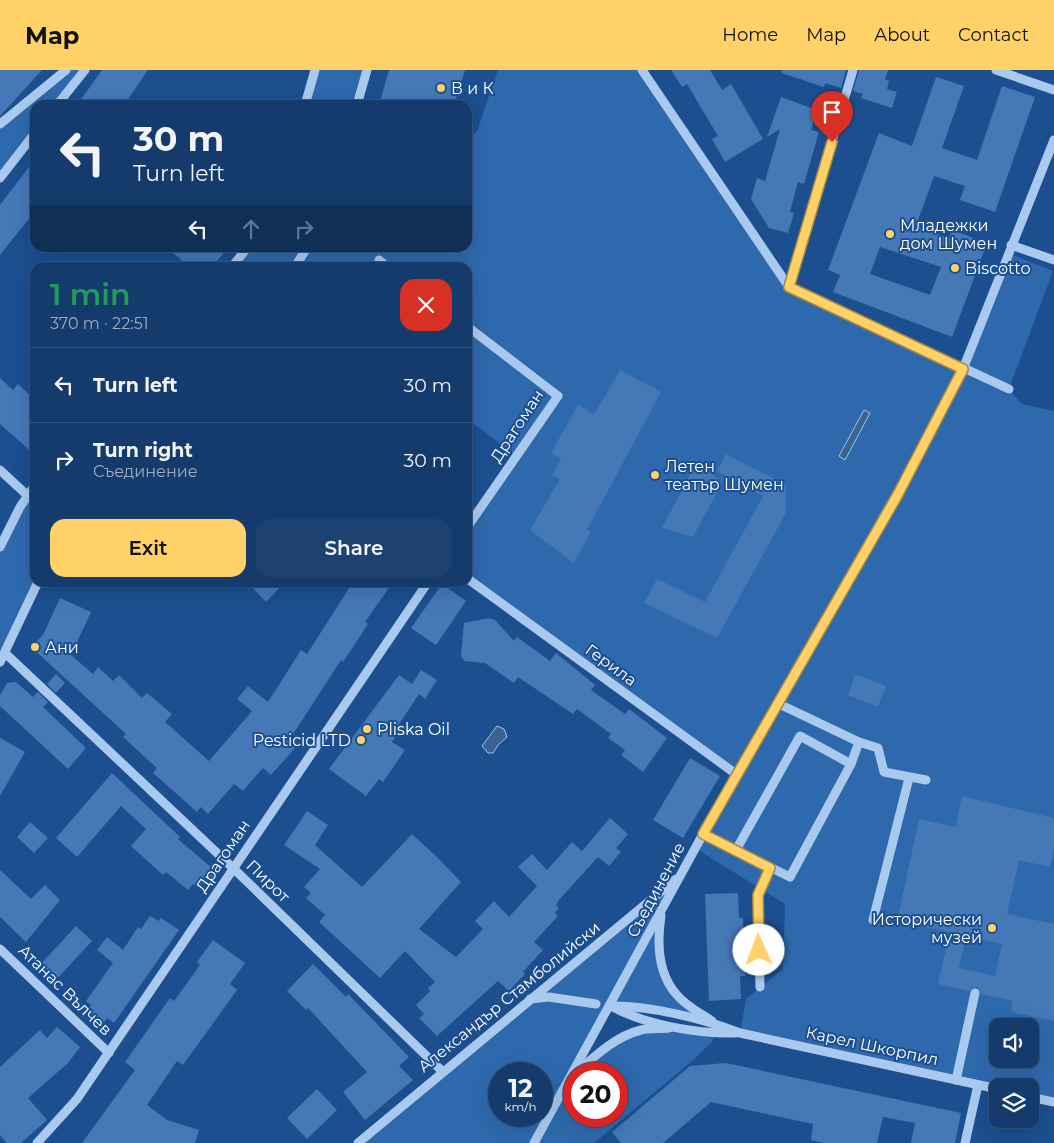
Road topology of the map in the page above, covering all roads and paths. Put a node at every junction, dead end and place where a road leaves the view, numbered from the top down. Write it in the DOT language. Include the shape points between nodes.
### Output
graph roads {
  1 [pos="66,70"];
  2 [pos="85,70"];
  3 [pos="315,70"];
  4 [pos="367,70"];
  5 [pos="642,70"];
  6 [pos="853,70"];
  7 [pos="996,70"];
  8 [pos="1054,90"];
  9 [pos="61,100"];
  10 [pos="306,100"];
  11 [pos="358,100"];
  12 [pos="0,124"];
  13 [pos="30,139"];
  14 [pos="1054,140"];
  15 [pos="0,178"];
  16 [pos="1011,245"];
  17 [pos="244,252"];
  18 [pos="379,260"];
  19 [pos="1054,260"];
  20 [pos="236,262"];
  21 [pos="382,262"];
  22 [pos="789,287"];
  23 [pos="472,330"];
  24 [pos="963,369"];
  25 [pos="1009,389"];
  26 [pos="0,470"];
  27 [pos="30,491"];
  28 [pos="27,495"];
  29 [pos="472,513"];
  30 [pos="0,547"];
  31 [pos="472,582"];
  32 [pos="36,587"];
  33 [pos="425,587"];
  34 [pos="5,653"];
  35 [pos="0,662"];
  36 [pos="777,703"];
  37 [pos="859,742"];
  38 [pos="851,764"];
  39 [pos="736,774"];
  40 [pos="909,778"];
  41 [pos="926,780"];
  42 [pos="703,834"];
  43 [pos="736,850"];
  44 [pos="233,868"];
  45 [pos="770,868"];
  46 [pos="680,876"];
  47 [pos="663,909"];
  48 [pos="873,920"];
  49 [pos="0,949"];
  50 [pos="760,987"];
  51 [pos="975,993"];
  52 [pos="529,999"];
  53 [pos="596,1004"];
  54 [pos="610,1006"];
  55 [pos="717,1024"];
  56 [pos="678,1027"];
  57 [pos="740,1033"];
  58 [pos="109,1052"];
  59 [pos="581,1062"];
  60 [pos="588,1062"];
  61 [pos="442,1071"];
  62 [pos="956,1080"];
  63 [pos="978,1085"];
  64 [pos="989,1088"];
  65 [pos="563,1094"];
  66 [pos="1039,1099"];
  67 [pos="1054,1102"];
  68 [pos="37,1143"];
  69 [pos="358,1143"];
  70 [pos="534,1143"];
  71 [pos="965,1143"];
  1 -- 12 [label="street"];
  2 -- 9 [label="street"];
  3 -- 10 [label="street"];
  4 -- 11 [label="street"];
  5 -- 22 [label="street"];
  6 -- 22 [label="street"];
  7 -- 8 [label="street"];
  13 -- 15 [label="street"];
  14 -- 16 [label="street, Съединение"];
  16 -- 19 [label="street"];
  16 -- 24 [label="street, Съединение"];
  17 -- 20 [label="street"];
  18 -- 21 [label="street"];
  22 -- 24 [label="street"];
  23 -- 29 [label="street, Драгоман" via="558,396"];
  24 -- 25 [label="street"];
  24 -- 36 [label="street, Съединение" via="901,488"];
  26 -- 28 [label="street"];
  27 -- 28 [label="street"];
  28 -- 30 [label="street"];
  31 -- 39 [label="street, Герила"];
  32 -- 34 [label="street"];
  33 -- 44 [label="street, Драгоман"];
  34 -- 35 [label="street"];
  34 -- 44 [label="street, Пирот"];
  36 -- 37 [label="street"];
  36 -- 39 [label="street, Съединение"];
  37 -- 38 [label="street"];
  37 -- 40 [label="street" via="878,748 884,772"];
  38 -- 43 [label="street" via="800,736"];
  38 -- 45 [label="street" via="790,877"];
  39 -- 42 [label="street, Съединение"];
  40 -- 41 [label="street"];
  40 -- 48 [label="street"];
  42 -- 43 [label="street"];
  42 -- 46 [label="street, Съединение"];
  43 -- 45 [label="street"];
  44 -- 58 [label="street, Драгоман"];
  44 -- 61 [label="street, Пирот"];
  45 -- 50 [label="street" via="758,895"];
  46 -- 47 [label="street, Съединение"];
  46 -- 52 [label="street, Александър Стамболийски"];
  47 -- 54 [label="street, Съединение"];
  47 -- 55 [label="street" via="658,937 668,981 677,995"];
  49 -- 58 [label="street, Атанас Вълчев"];
  51 -- 62 [label="street"];
  52 -- 53 [label="street" via="549,997"];
  52 -- 61 [label="street, Александър Стамболийски"];
  54 -- 55 [label="street, Карел Шкорпил" via="627,1006"];
  54 -- 56 [label="street, Карел Шкорпил" via="626,1014"];
  54 -- 59 [label="street, Съединение"];
  55 -- 57 [label="street, Карел Шкорпил"];
  56 -- 57 [label="street, Карел Шкорпил" via="716,1034"];
  56 -- 60 [label="street" via="641,1030 603,1049"];
  57 -- 62 [label="street, Карел Шкорпил"];
  58 -- 68 [label="street, Драгоман" via="77,1099"];
  61 -- 69 [label="street, Александър Стамболийски"];
  62 -- 63 [label="street, Карел Шкорпил"];
  63 -- 64 [label="street, Карел Шкорпил"];
  63 -- 71 [label="street"];
  65 -- 70 [label="street, Съединение"];
  66 -- 67 [label="street"];
}
